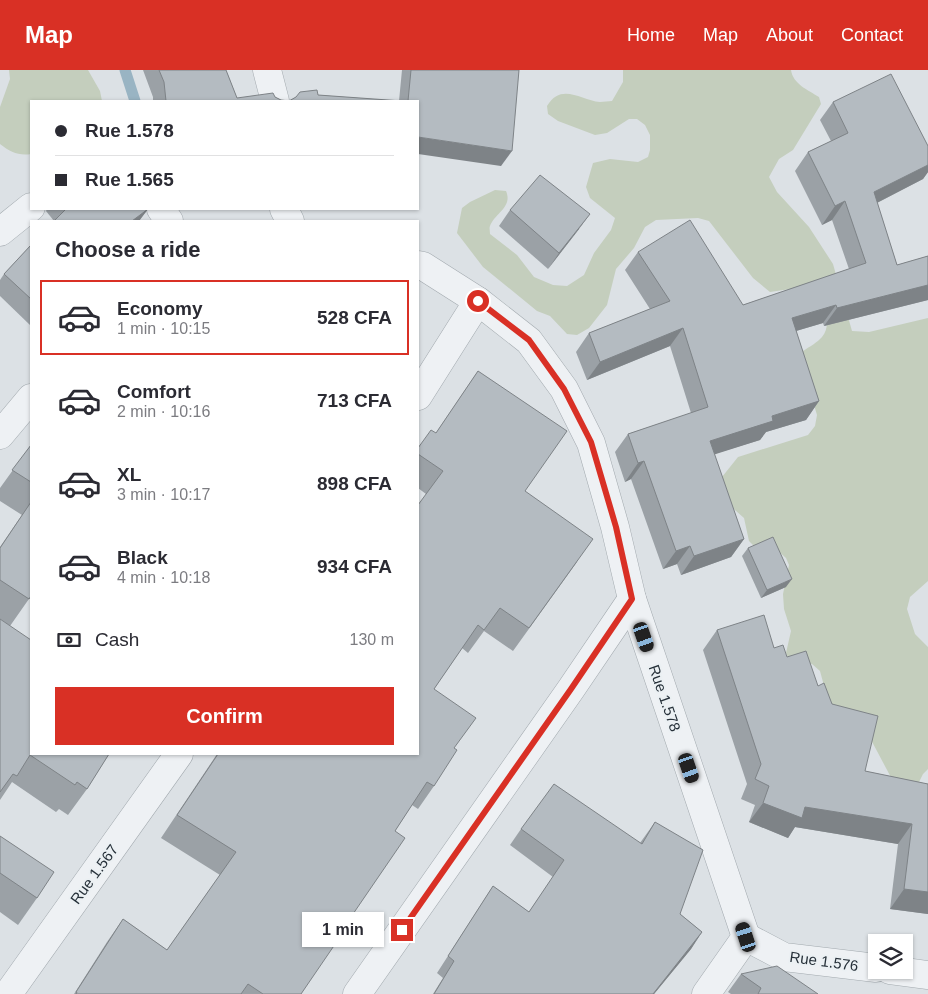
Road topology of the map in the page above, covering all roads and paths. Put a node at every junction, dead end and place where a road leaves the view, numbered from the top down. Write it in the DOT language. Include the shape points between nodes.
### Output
graph roads {
  1 [pos="267,70"];
  2 [pos="275,100"];
  3 [pos="30,209"];
  4 [pos="0,232"];
  5 [pos="419,265"];
  6 [pos="478,301"];
  7 [pos="419,394"];
  8 [pos="30,399"];
  9 [pos="0,435"];
  10 [pos="632,599"];
  11 [pos="178,755"];
  12 [pos="746,937"];
  13 [pos="868,967"];
  14 [pos="913,972"];
  15 [pos="928,974"];
  16 [pos="8,994"];
  17 [pos="357,994"];
  18 [pos="706,994"];
  1 -- 2 [label="street"];
  3 -- 4 [label="street"];
  5 -- 6 [label="street, Rue 1.578"];
  6 -- 7 [label="street"];
  6 -- 10 [label="street, Rue 1.578" via="529,340 564,389 576,412 591,442 616,527"];
  8 -- 9 [label="street"];
  10 -- 12 [label="street, Rue 1.578"];
  10 -- 17 [label="street"];
  11 -- 16 [label="street, Rue 1.567"];
  12 -- 13 [label="street, Rue 1.576" via="784,957"];
  12 -- 18 [label="street"];
  14 -- 15 [label="street"];
}
